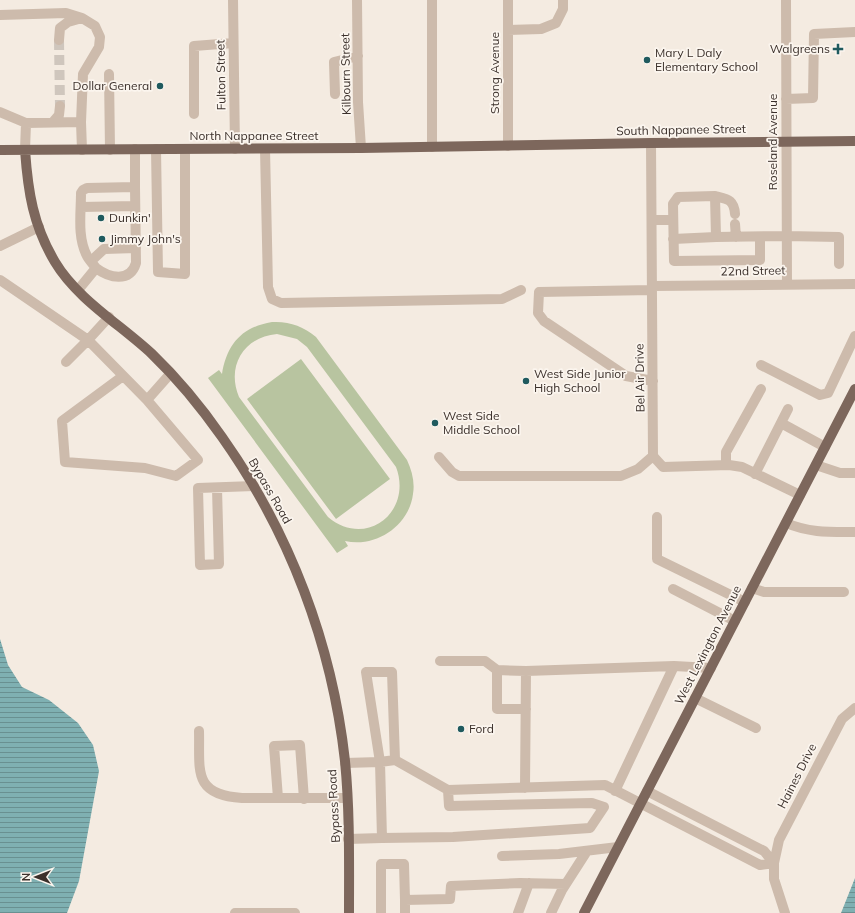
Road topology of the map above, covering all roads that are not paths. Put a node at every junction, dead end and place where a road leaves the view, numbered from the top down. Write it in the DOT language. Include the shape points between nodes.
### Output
graph roads {
  1 [pos="233,0"];
  2 [pos="357,0"];
  3 [pos="432,0"];
  4 [pos="508,0"];
  5 [pos="562,0"];
  6 [pos="786,0"];
  7 [pos="0,15"];
  8 [pos="82,18"];
  9 [pos="508,30"];
  10 [pos="855,32"];
  11 [pos="59,40"];
  12 [pos="233,43"];
  13 [pos="358,56"];
  14 [pos="109,74"];
  15 [pos="335,94"];
  16 [pos="786,99"];
  17 [pos="60,106"];
  18 [pos="0,112"];
  19 [pos="194,114"];
  20 [pos="53,122"];
  21 [pos="81,122"];
  22 [pos="26,123"];
  23 [pos="786,141"];
  24 [pos="855,141"];
  25 [pos="652,143"];
  26 [pos="508,146"];
  27 [pos="432,147"];
  28 [pos="265,148"];
  29 [pos="361,148"];
  30 [pos="135,149"];
  31 [pos="156,149"];
  32 [pos="185,149"];
  33 [pos="235,149"];
  34 [pos="0,150"];
  35 [pos="25,150"];
  36 [pos="82,150"];
  37 [pos="110,150"];
  38 [pos="135,187"];
  39 [pos="715,196"];
  40 [pos="135,206"];
  41 [pos="81,207"];
  42 [pos="652,220"];
  43 [pos="673,220"];
  44 [pos="39,227"];
  45 [pos="786,236"];
  46 [pos="716,237"];
  47 [pos="736,237"];
  48 [pos="760,237"];
  49 [pos="673,238"];
  50 [pos="0,246"];
  51 [pos="136,248"];
  52 [pos="839,264"];
  53 [pos="94,265"];
  54 [pos="0,280"];
  55 [pos="787,284"];
  56 [pos="855,284"];
  57 [pos="652,288"];
  58 [pos="78,290"];
  59 [pos="521,290"];
  60 [pos="109,317"];
  61 [pos="855,336"];
  62 [pos="88,340"];
  63 [pos="66,362"];
  64 [pos="761,365"];
  65 [pos="170,374"];
  66 [pos="123,376"];
  67 [pos="652,381"];
  68 [pos="761,389"];
  69 [pos="855,389"];
  70 [pos="147,400"];
  71 [pos="788,409"];
  72 [pos="781,423"];
  73 [pos="825,447"];
  74 [pos="653,456"];
  75 [pos="439,457"];
  76 [pos="816,464"];
  77 [pos="726,465"];
  78 [pos="855,473"];
  79 [pos="756,474"];
  80 [pos="254,486"];
  81 [pos="217,488"];
  82 [pos="800,496"];
  83 [pos="657,517"];
  84 [pos="786,523"];
  85 [pos="855,532"];
  86 [pos="752,588"];
  87 [pos="673,589"];
  88 [pos="844,592"];
  89 [pos="745,602"];
  90 [pos="735,621"];
  91 [pos="440,661"];
  92 [pos="674,666"];
  93 [pos="711,668"];
  94 [pos="497,670"];
  95 [pos="526,671"];
  96 [pos="695,698"];
  97 [pos="855,708"];
  98 [pos="526,709"];
  99 [pos="756,728"];
  100 [pos="199,731"];
  101 [pos="395,760"];
  102 [pos="380,762"];
  103 [pos="345,763"];
  104 [pos="525,788"];
  105 [pos="448,790"];
  106 [pos="615,791"];
  107 [pos="647,791"];
  108 [pos="278,798"];
  109 [pos="304,798"];
  110 [pos="347,798"];
  111 [pos="640,804"];
  112 [pos="382,838"];
  113 [pos="348,839"];
  114 [pos="618,847"];
  115 [pos="587,851"];
  116 [pos="502,856"];
  117 [pos="774,863"];
  118 [pos="529,883"];
  119 [pos="566,884"];
  120 [pos="405,900"];
  121 [pos="235,913"];
  122 [pos="295,913"];
  123 [pos="349,913"];
  124 [pos="381,913"];
  125 [pos="405,913"];
  126 [pos="518,913"];
  127 [pos="551,913"];
  128 [pos="584,913"];
  129 [pos="785,913"];
  1 -- 12 [label="street, Fulton Street"];
  2 -- 13 [label="street, Kilbourn Street"];
  3 -- 27 [label="street"];
  4 -- 9 [label="street, Strong Avenue"];
  5 -- 9 [label="street" via="563,9 556,23 542,29"];
  6 -- 16 [label="street, Roseland Avenue"];
  7 -- 8 [label="street" via="66,13"];
  8 -- 11 [label="street" via="68,22 60,28"];
  8 -- 21 [label="street" via="95,26 100,37 99,47 83,74"];
  9 -- 26 [label="street, Strong Avenue"];
  10 -- 16 [label="street" via="814,34 813,98"];
  12 -- 19 [label="street" via="194,46"];
  12 -- 33 [label="street, Fulton Street"];
  13 -- 15 [label="street" via="334,62"];
  13 -- 29 [label="street, Kilbourn Street"];
  14 -- 37 [label="street"];
  16 -- 23 [label="street, Roseland Avenue"];
  17 -- 20 [label="street" via="59,114"];
  18 -- 22 [label="street"];
  20 -- 21 [label="street"];
  20 -- 22 [label="street"];
  21 -- 36 [label="street"];
  22 -- 35 [label="street"];
  23 -- 24 [label="main road, South Nappanee Street"];
  23 -- 25 [label="main road, South Nappanee Street"];
  23 -- 45 [label="street, Roseland Avenue"];
  25 -- 26 [label="main road, South Nappanee Street"];
  25 -- 42 [label="street, Bel Air Drive"];
  26 -- 27 [label="main road, North Nappanee Street"];
  27 -- 29 [label="main road, North Nappanee Street"];
  28 -- 29 [label="main road, North Nappanee Street"];
  28 -- 33 [label="main road, North Nappanee Street"];
  28 -- 59 [label="street" via="268,287 272,299 281,303 502,299"];
  30 -- 31 [label="main road, North Nappanee Street"];
  30 -- 37 [label="main road, North Nappanee Street"];
  30 -- 38 [label="street"];
  31 -- 32 [label="main road, North Nappanee Street"];
  31 -- 32 [label="street" via="158,272 185,274"];
  32 -- 33 [label="main road, North Nappanee Street"];
  34 -- 35 [label="main road, North Nappanee Street"];
  35 -- 36 [label="main road, North Nappanee Street"];
  35 -- 44 [label="main road, Bypass Road" via="30,198"];
  36 -- 37 [label="main road, North Nappanee Street"];
  38 -- 40 [label="street"];
  38 -- 41 [label="street" via="87,188 81,194"];
  39 -- 43 [label="street" via="678,197 673,204"];
  39 -- 46 [label="street"];
  39 -- 47 [label="street" via="729,200 735,207"];
  40 -- 41 [label="street"];
  40 -- 51 [label="street"];
  41 -- 53 [label="street" via="83,246 87,257"];
  42 -- 43 [label="street"];
  42 -- 57 [label="street, Bel Air Drive"];
  43 -- 49 [label="street"];
  44 -- 50 [label="street"];
  44 -- 58 [label="main road, Bypass Road" via="56,263"];
  45 -- 48 [label="street"];
  45 -- 52 [label="street" via="839,237"];
  45 -- 55 [label="street, Roseland Avenue"];
  46 -- 47 [label="street"];
  46 -- 49 [label="street"];
  47 -- 48 [label="street"];
  48 -- 49 [label="street" via="760,260 674,261"];
  51 -- 53 [label="street" via="104,249"];
  51 -- 53 [label="street" via="136,263 131,274 111,276"];
  53 -- 58 [label="street"];
  54 -- 62 [label="street"];
  55 -- 56 [label="street, 22nd Street"];
  55 -- 57 [label="street, 22nd Street"];
  57 -- 67 [label="street, Bel Air Drive"];
  57 -- 67 [label="street, 22nd Street" via="539,292 538,313 544,321 626,376"];
  58 -- 60 [label="main road, Bypass Road"];
  60 -- 62 [label="street"];
  60 -- 65 [label="main road, Bypass Road" via="152,354"];
  61 -- 64 [label="street" via="828,393 820,395"];
  62 -- 63 [label="street"];
  62 -- 66 [label="street"];
  65 -- 70 [label="street"];
  65 -- 80 [label="main road, Bypass Road" via="222,436"];
  66 -- 70 [label="street"];
  66 -- 70 [label="street" via="62,421 65,462 145,468 176,476 198,460"];
  67 -- 74 [label="street, Bel Air Drive"];
  68 -- 77 [label="street" via="726,452"];
  69 -- 73 [label="main road, West Lexington Avenue"];
  71 -- 72 [label="street"];
  72 -- 73 [label="street"];
  72 -- 79 [label="street"];
  73 -- 76 [label="main road, West Lexington Avenue"];
  74 -- 75 [label="street" via="638,469 621,476 459,476"];
  74 -- 77 [label="street" via="663,467"];
  76 -- 78 [label="street" via="840,473"];
  76 -- 82 [label="main road, West Lexington Avenue"];
  77 -- 79 [label="street" via="742,467"];
  79 -- 82 [label="street"];
  80 -- 81 [label="street"];
  80 -- 103 [label="main road, Bypass Road" via="286,546 315,621 330,676"];
  81 -- 81 [label="street" via="198,488 200,565 219,564"];
  82 -- 84 [label="main road, West Lexington Avenue"];
  83 -- 89 [label="street" via="657,559"];
  84 -- 85 [label="street" via="812,531"];
  84 -- 86 [label="main road, West Lexington Avenue"];
  86 -- 88 [label="street" via="764,592"];
  86 -- 89 [label="main road, West Lexington Avenue"];
  87 -- 90 [label="street"];
  89 -- 90 [label="main road, West Lexington Avenue"];
  90 -- 93 [label="main road, West Lexington Avenue"];
  91 -- 94 [label="street" via="485,661"];
  92 -- 93 [label="street"];
  92 -- 95 [label="street"];
  92 -- 106 [label="street"];
  93 -- 96 [label="main road, West Lexington Avenue"];
  94 -- 95 [label="street"];
  94 -- 98 [label="street" via="497,709"];
  95 -- 98 [label="street"];
  96 -- 99 [label="street"];
  96 -- 107 [label="main road, West Lexington Avenue"];
  97 -- 117 [label="street, Haines Drive" via="842,719 779,840"];
  98 -- 104 [label="street"];
  100 -- 108 [label="street" via="200,770 204,784 210,790 232,798"];
  101 -- 102 [label="street"];
  101 -- 102 [label="street" via="392,672 366,672"];
  101 -- 105 [label="street"];
  102 -- 103 [label="street"];
  102 -- 112 [label="street"];
  103 -- 110 [label="main road, Bypass Road"];
  104 -- 105 [label="street"];
  104 -- 106 [label="street" via="605,785"];
  105 -- 112 [label="street" via="449,806 592,803 604,807 590,828 453,837"];
  106 -- 111 [label="street"];
  107 -- 111 [label="main road, West Lexington Avenue"];
  107 -- 117 [label="street" via="764,851"];
  108 -- 109 [label="street"];
  108 -- 109 [label="street" via="274,746 300,745"];
  109 -- 110 [label="street"];
  110 -- 113 [label="main road, Bypass Road"];
  111 -- 114 [label="main road, West Lexington Avenue"];
  111 -- 117 [label="street" via="760,865"];
  112 -- 113 [label="street"];
  113 -- 123 [label="main road, Bypass Road"];
  114 -- 115 [label="street"];
  114 -- 128 [label="main road, West Lexington Avenue"];
  115 -- 116 [label="street"];
  115 -- 119 [label="street"];
  117 -- 129 [label="street, Haines Drive" via="774,879"];
  118 -- 119 [label="street"];
  118 -- 120 [label="street" via="451,886 450,899"];
  118 -- 126 [label="street"];
  119 -- 127 [label="street"];
  120 -- 124 [label="street" via="404,864 381,864"];
  120 -- 125 [label="street"];
  121 -- 122 [label="street"];
}
